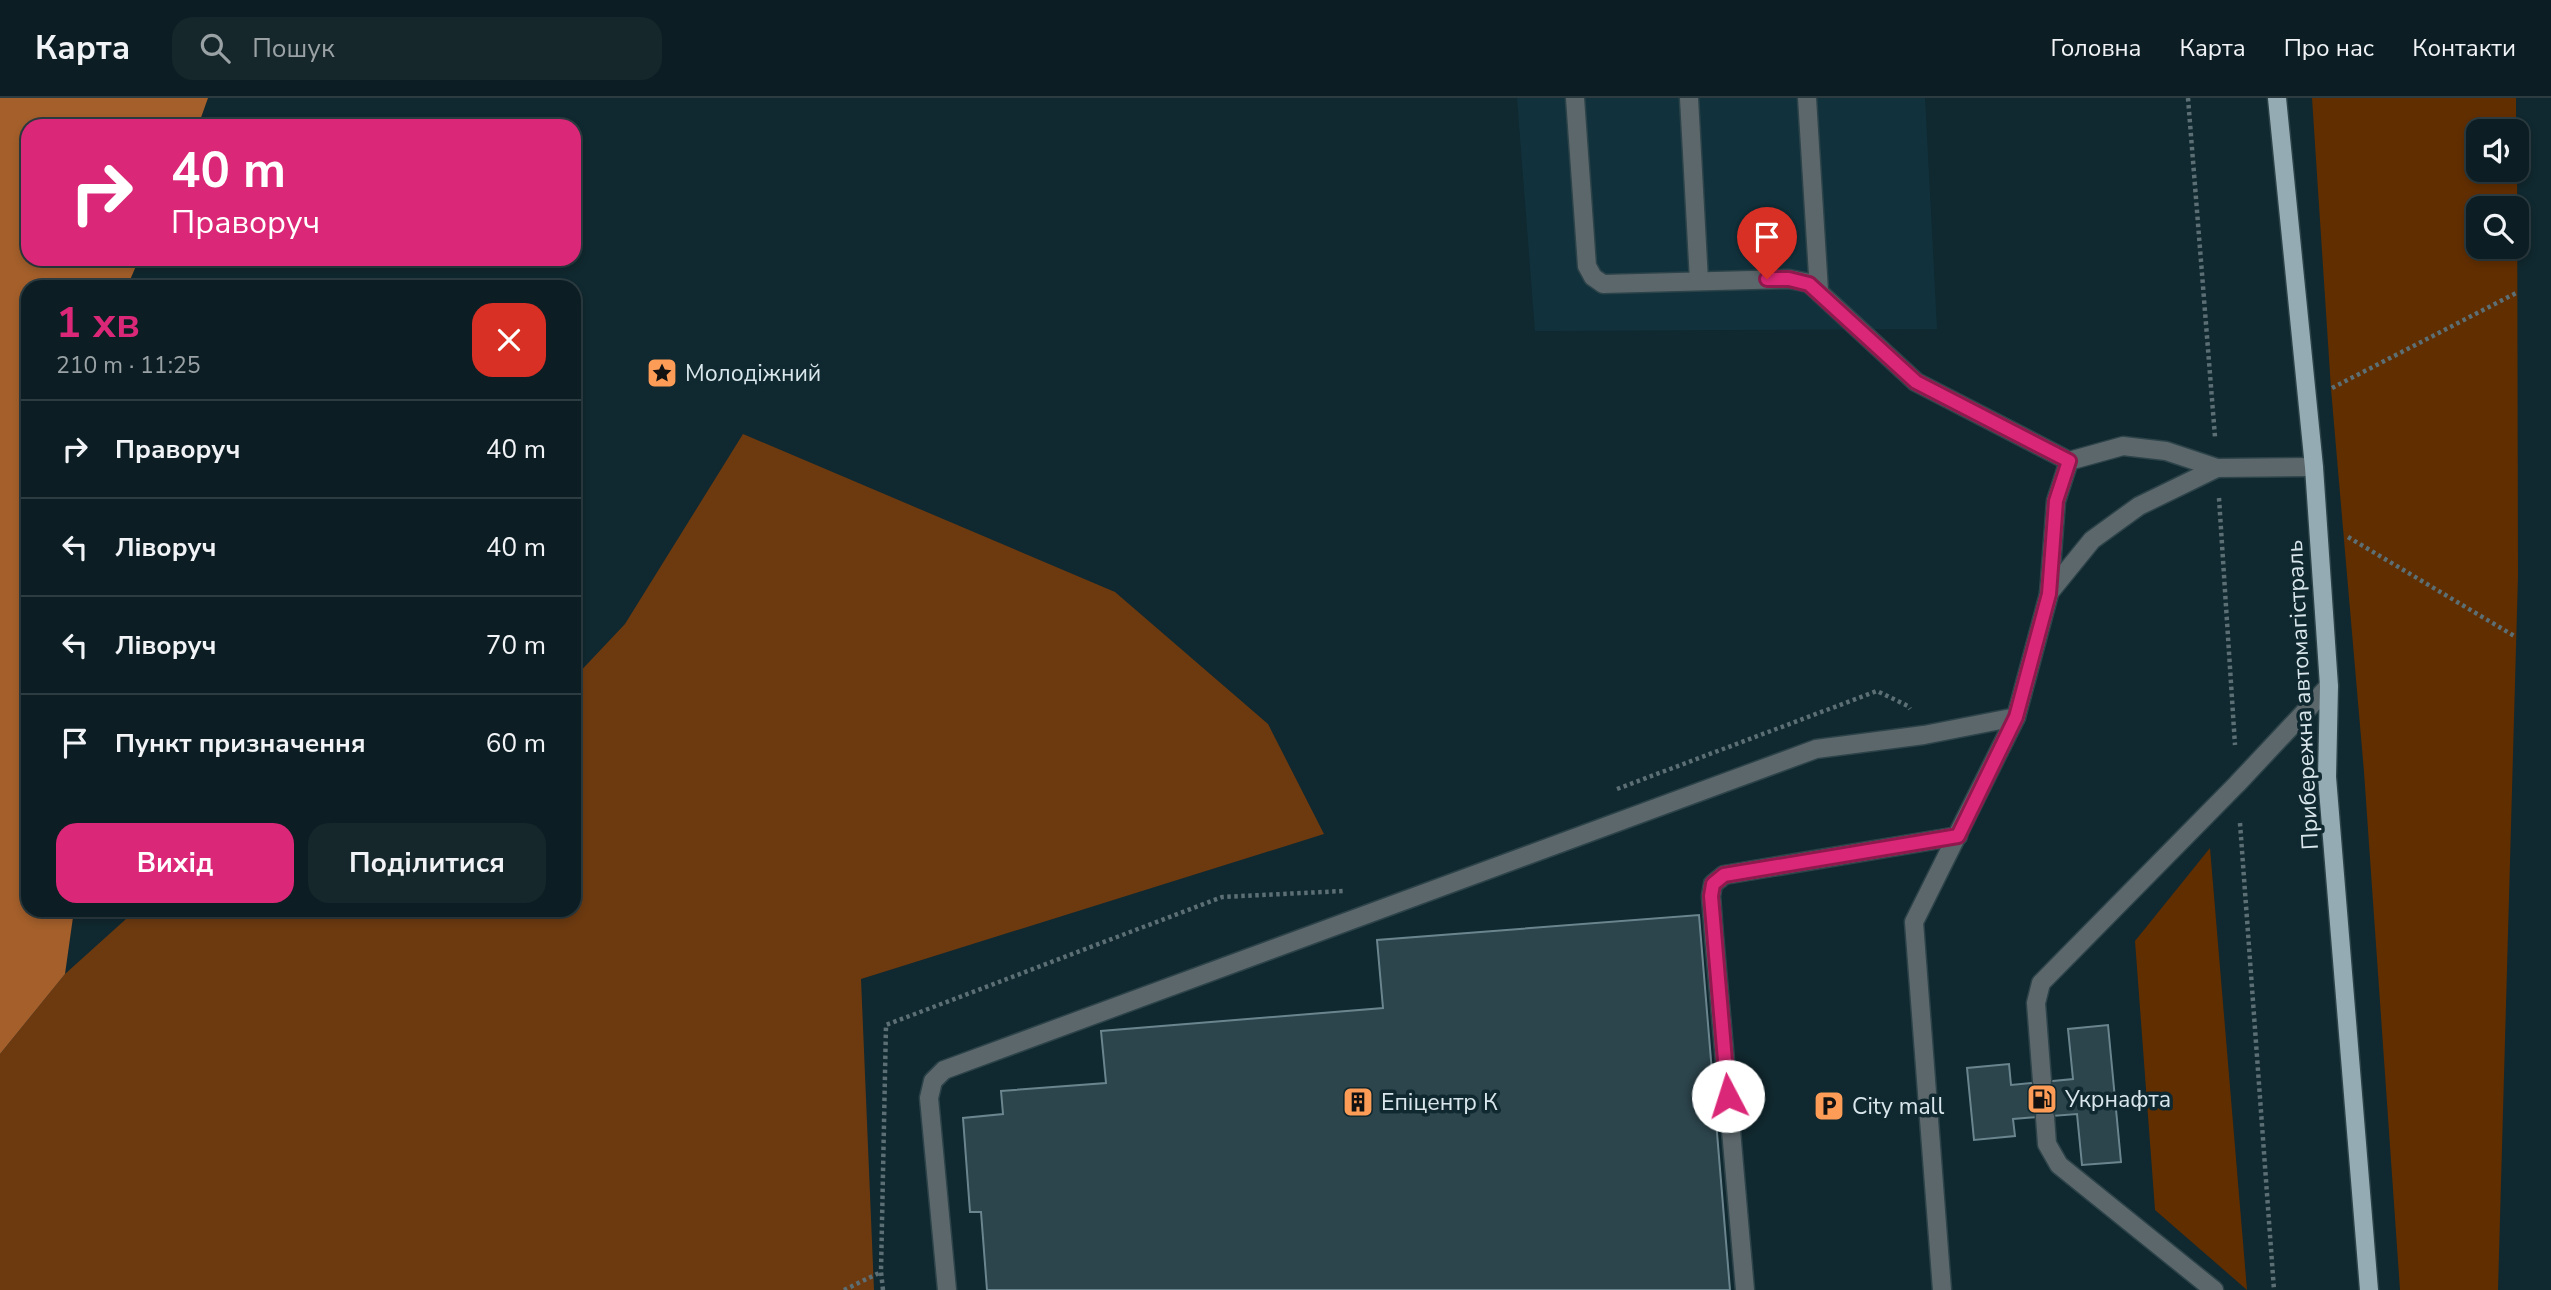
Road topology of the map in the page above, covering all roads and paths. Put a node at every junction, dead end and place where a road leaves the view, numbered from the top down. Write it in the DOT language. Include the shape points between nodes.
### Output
graph roads {
  1 [pos="1575,98"];
  2 [pos="1689,98"];
  3 [pos="1807,98"];
  4 [pos="2188,98"];
  5 [pos="2277,98"];
  6 [pos="1699,281"];
  7 [pos="1818,291"];
  8 [pos="2518,292"];
  9 [pos="2331,389"];
  10 [pos="2069,461"];
  11 [pos="2314,467"];
  12 [pos="2217,468"];
  13 [pos="2343,534"];
  14 [pos="2049,594"];
  15 [pos="2516,637"];
  16 [pos="2329,686"];
  17 [pos="2016,717"];
  18 [pos="2237,784"];
  19 [pos="1958,836"];
  20 [pos="2042,1082"];
  21 [pos="2045,1117"];
  22 [pos="881,1272"];
  23 [pos="844,1290"];
  24 [pos="947,1290"];
  25 [pos="1745,1290"];
  26 [pos="1942,1290"];
  27 [pos="2214,1290"];
  28 [pos="2274,1290"];
  29 [pos="2369,1290"];
  1 -- 6 [label="lane" via="1587,266 1593,277 1603,284"];
  2 -- 6 [label="lane"];
  3 -- 7 [label="lane"];
  4 -- 12 [label="path"];
  5 -- 11 [label="main road, Прибережна автомагістраль"];
  6 -- 7 [label="lane" via="1789,279"];
  7 -- 10 [label="lane" via="1916,382"];
  8 -- 9 [label="path"];
  10 -- 12 [label="lane" via="2123,446 2166,452"];
  10 -- 14 [label="lane" via="2056,501"];
  11 -- 12 [label="lane"];
  11 -- 16 [label="main road, Прибережна автомагістраль"];
  12 -- 14 [label="lane" via="2140,506 2092,540"];
  12 -- 18 [label="path"];
  13 -- 15 [label="path"];
  14 -- 17 [label="lane"];
  16 -- 18 [label="lane"];
  16 -- 29 [label="main road, Прибережна автомагістраль" via="2327,777"];
  17 -- 19 [label="lane"];
  17 -- 24 [label="lane" via="1815,749 944,1070 933,1081 929,1098"];
  18 -- 20 [label="lane" via="2041,983 2036,1003"];
  18 -- 28 [label="path"];
  19 -- 25 [label="lane" via="1724,875 1713,884"];
  19 -- 26 [label="lane" via="1914,922"];
  21 -- 27 [label="lane" via="2048,1144 2059,1165"];
  22 -- 23 [label="path"];
}
